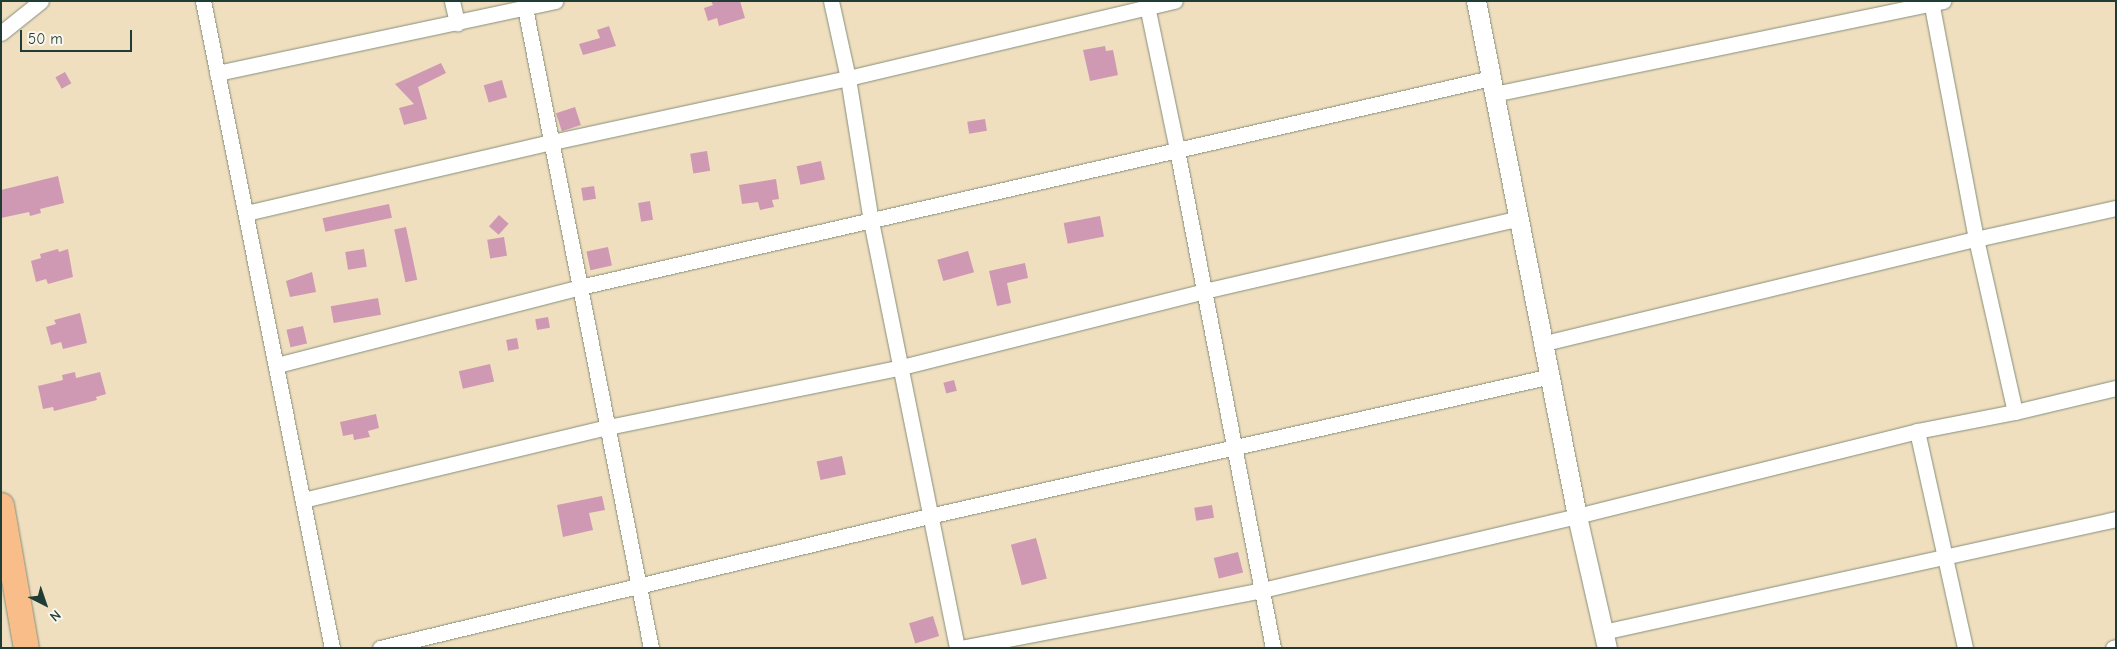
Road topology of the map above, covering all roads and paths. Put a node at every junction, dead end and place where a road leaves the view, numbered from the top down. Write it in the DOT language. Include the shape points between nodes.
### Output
graph roads {
  1 [pos="41,1"];
  2 [pos="203,1"];
  3 [pos="452,1"];
  4 [pos="555,1"];
  5 [pos="832,1"];
  6 [pos="1175,1"];
  7 [pos="1476,1"];
  8 [pos="1935,2"];
  9 [pos="1146,4"];
  10 [pos="525,8"];
  11 [pos="457,23"];
  12 [pos="1,33"];
  13 [pos="217,73"];
  14 [pos="848,78"];
  15 [pos="1493,86"];
  16 [pos="552,142"];
  17 [pos="1177,150"];
  18 [pos="2116,208"];
  19 [pos="246,213"];
  20 [pos="1519,218"];
  21 [pos="871,221"];
  22 [pos="1976,238"];
  23 [pos="580,287"];
  24 [pos="1204,291"];
  25 [pos="1544,343"];
  26 [pos="277,364"];
  27 [pos="902,367"];
  28 [pos="1551,376"];
  29 [pos="2116,388"];
  30 [pos="2015,412"];
  31 [pos="608,427"];
  32 [pos="1917,431"];
  33 [pos="1234,446"];
  34 [pos="303,500"];
  35 [pos="1,505"];
  36 [pos="929,516"];
  37 [pos="1577,516"];
  38 [pos="2116,519"];
  39 [pos="1944,558"];
  40 [pos="640,586"];
  41 [pos="1262,590"];
  42 [pos="1605,640"];
  43 [pos="26,648"];
  44 [pos="332,648"];
  45 [pos="380,648"];
  46 [pos="651,648"];
  47 [pos="959,648"];
  48 [pos="1273,648"];
  49 [pos="1965,648"];
  1 -- 12 [label="street"];
  2 -- 13 [label="street"];
  3 -- 11 [label="street"];
  4 -- 10 [label="street"];
  5 -- 14 [label="street"];
  6 -- 9 [label="street"];
  7 -- 15 [label="street"];
  8 -- 15 [label="street"];
  8 -- 22 [label="street"];
  9 -- 14 [label="street"];
  9 -- 17 [label="street"];
  10 -- 11 [label="street"];
  10 -- 16 [label="street"];
  11 -- 13 [label="street"];
  13 -- 19 [label="street"];
  14 -- 16 [label="street"];
  14 -- 21 [label="street"];
  15 -- 17 [label="street"];
  15 -- 20 [label="street"];
  16 -- 19 [label="street"];
  16 -- 23 [label="street"];
  17 -- 21 [label="street"];
  17 -- 24 [label="street"];
  18 -- 22 [label="street"];
  19 -- 26 [label="street"];
  20 -- 24 [label="street"];
  20 -- 25 [label="street"];
  21 -- 23 [label="street"];
  21 -- 27 [label="street"];
  22 -- 25 [label="street"];
  22 -- 30 [label="street"];
  23 -- 26 [label="street"];
  23 -- 31 [label="street"];
  24 -- 27 [label="street"];
  24 -- 33 [label="street"];
  25 -- 28 [label="street"];
  26 -- 34 [label="street"];
  27 -- 31 [label="street"];
  27 -- 36 [label="street"];
  28 -- 33 [label="street"];
  28 -- 37 [label="street"];
  29 -- 30 [label="street"];
  30 -- 32 [label="street"];
  31 -- 34 [label="street"];
  31 -- 40 [label="street"];
  32 -- 37 [label="street"];
  32 -- 39 [label="street"];
  33 -- 36 [label="street"];
  33 -- 41 [label="street"];
  34 -- 44 [label="street"];
  35 -- 43 [label="main road"];
  36 -- 40 [label="street"];
  36 -- 47 [label="street"];
  37 -- 41 [label="street"];
  37 -- 42 [label="street"];
  38 -- 39 [label="street"];
  39 -- 42 [label="street"];
  39 -- 49 [label="street"];
  40 -- 45 [label="street"];
  40 -- 46 [label="street"];
  41 -- 47 [label="street"];
  41 -- 48 [label="street"];
}
